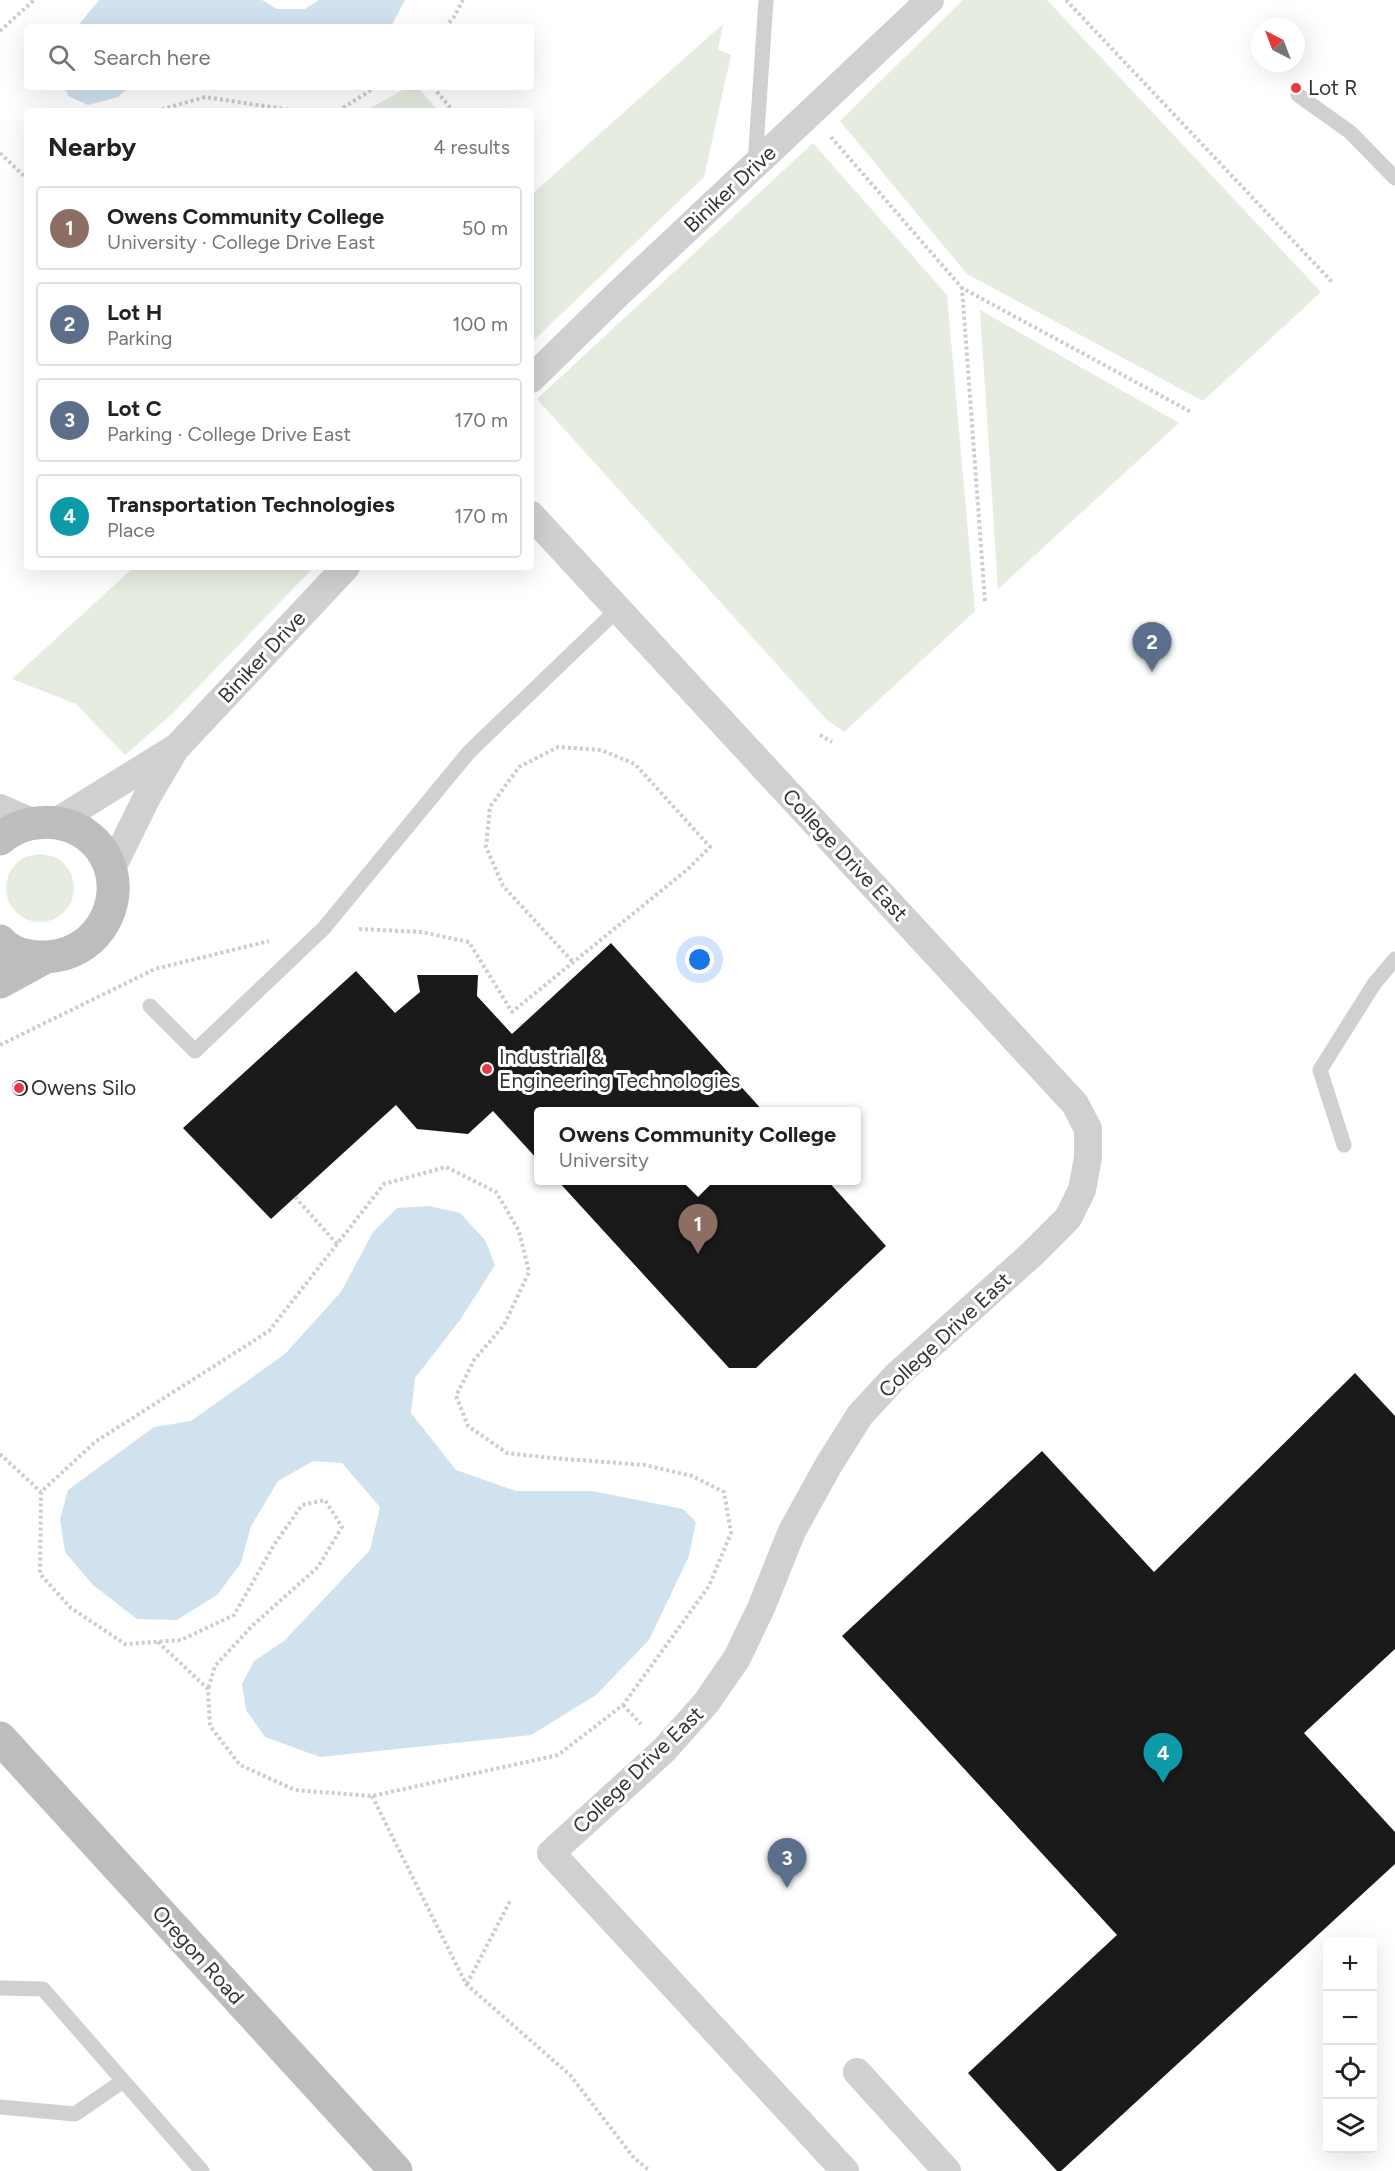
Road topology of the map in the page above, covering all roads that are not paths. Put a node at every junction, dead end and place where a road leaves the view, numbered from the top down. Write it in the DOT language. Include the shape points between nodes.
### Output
graph roads {
  1 [pos="766,0"];
  2 [pos="930,0"];
  3 [pos="1298,95"];
  4 [pos="755,166"];
  5 [pos="1395,178"];
  6 [pos="534,376"];
  7 [pos="534,518"];
  8 [pos="343,570"];
  9 [pos="618,609"];
  10 [pos="177,747"];
  11 [pos="0,808"];
  12 [pos="44,822"];
  13 [pos="0,839"];
  14 [pos="110,872"];
  15 [pos="0,941"];
  16 [pos="44,958"];
  17 [pos="1395,959"];
  18 [pos="0,982"];
  19 [pos="150,1006"];
  20 [pos="1344,1146"];
  21 [pos="0,1738"];
  22 [pos="0,1988"];
  23 [pos="857,2072"];
  24 [pos="123,2080"];
  25 [pos="0,2107"];
  26 [pos="202,2171"];
  27 [pos="396,2171"];
  28 [pos="845,2171"];
  29 [pos="947,2171"];
  1 -- 4 [label="lane"];
  2 -- 4 [label="street, Biniker Drive"];
  3 -- 5 [label="lane" via="1350,132"];
  4 -- 6 [label="street, Biniker Drive"];
  7 -- 9 [label="street, College Drive East"];
  8 -- 10 [label="street, Biniker Drive"];
  9 -- 19 [label="lane" via="469,752 324,928 195,1051"];
  9 -- 28 [label="street, College Drive East" via="1075,1104 1088,1129 1082,1190 1068,1218 896,1376 860,1415 792,1531 737,1658 706,1703 664,1750 551,1853"];
  10 -- 12 [label="street, Biniker Drive"];
  10 -- 14 [label="street, Biniker Drive"];
  11 -- 12 [label="street"];
  12 -- 13 [label="main road" via="11,830"];
  12 -- 14 [label="main road" via="77,829 95,843"];
  14 -- 16 [label="main road" via="111,907 102,928 86,944 66,955"];
  15 -- 16 [label="main road" via="22,955"];
  16 -- 18 [label="main road"];
  17 -- 20 [label="lane" via="1374,984 1320,1070"];
  21 -- 27 [label="main road, Oregon Road"];
  22 -- 24 [label="lane" via="43,1989"];
  23 -- 29 [label="street"];
  24 -- 25 [label="lane" via="75,2114"];
  24 -- 26 [label="lane"];
}
